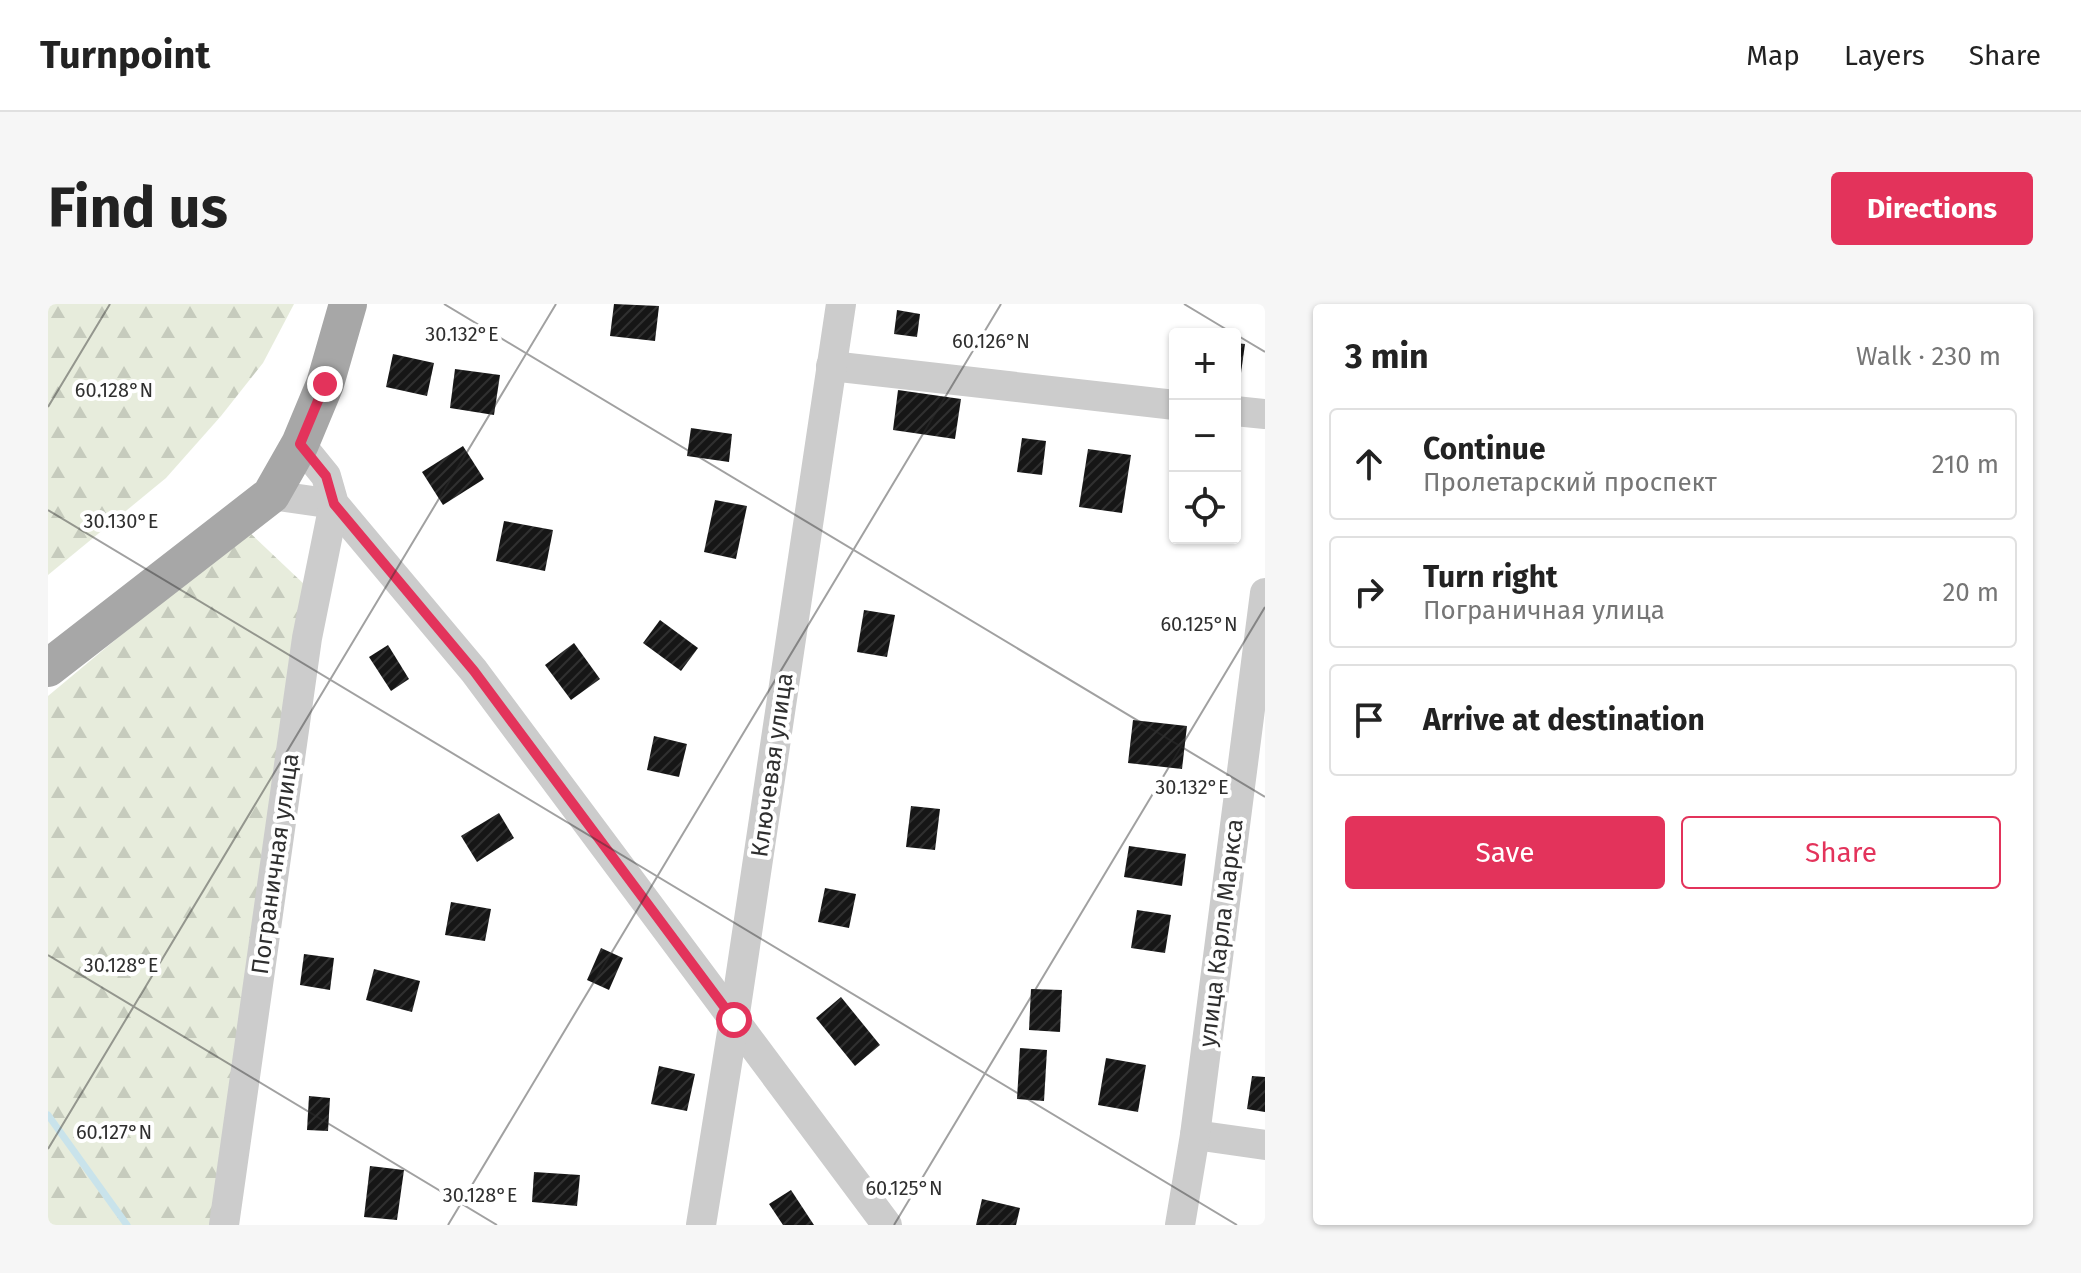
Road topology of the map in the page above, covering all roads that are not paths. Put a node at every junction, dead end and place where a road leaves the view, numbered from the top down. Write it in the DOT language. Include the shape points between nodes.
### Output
graph roads {
  1 [pos="348,304"];
  2 [pos="841,304"];
  3 [pos="831,366"];
  4 [pos="1169,404"];
  5 [pos="1241,412"];
  6 [pos="1265,414"];
  7 [pos="300,444"];
  8 [pos="271,495"];
  9 [pos="334,504"];
  10 [pos="1265,593"];
  11 [pos="48,668"];
  12 [pos="734,1020"];
  13 [pos="1195,1135"];
  14 [pos="1265,1145"];
  15 [pos="224,1225"];
  16 [pos="701,1225"];
  17 [pos="887,1225"];
  18 [pos="1180,1225"];
  1 -- 7 [label="main road" via="325,384"];
  2 -- 3 [label="street, Ключевая улица"];
  3 -- 4 [label="street"];
  3 -- 12 [label="street, Ключевая улица"];
  5 -- 6 [label="street"];
  7 -- 8 [label="main road"];
  7 -- 9 [label="street" via="326,476"];
  8 -- 9 [label="street"];
  8 -- 11 [label="main road"];
  9 -- 12 [label="street" via="474,671"];
  9 -- 15 [label="street, Пограничная улица" via="307,638"];
  10 -- 13 [label="street, улица Карла Маркса"];
  12 -- 16 [label="street, Ключевая улица"];
  12 -- 17 [label="street"];
  13 -- 14 [label="street"];
  13 -- 18 [label="street, улица Карла Маркса"];
}
